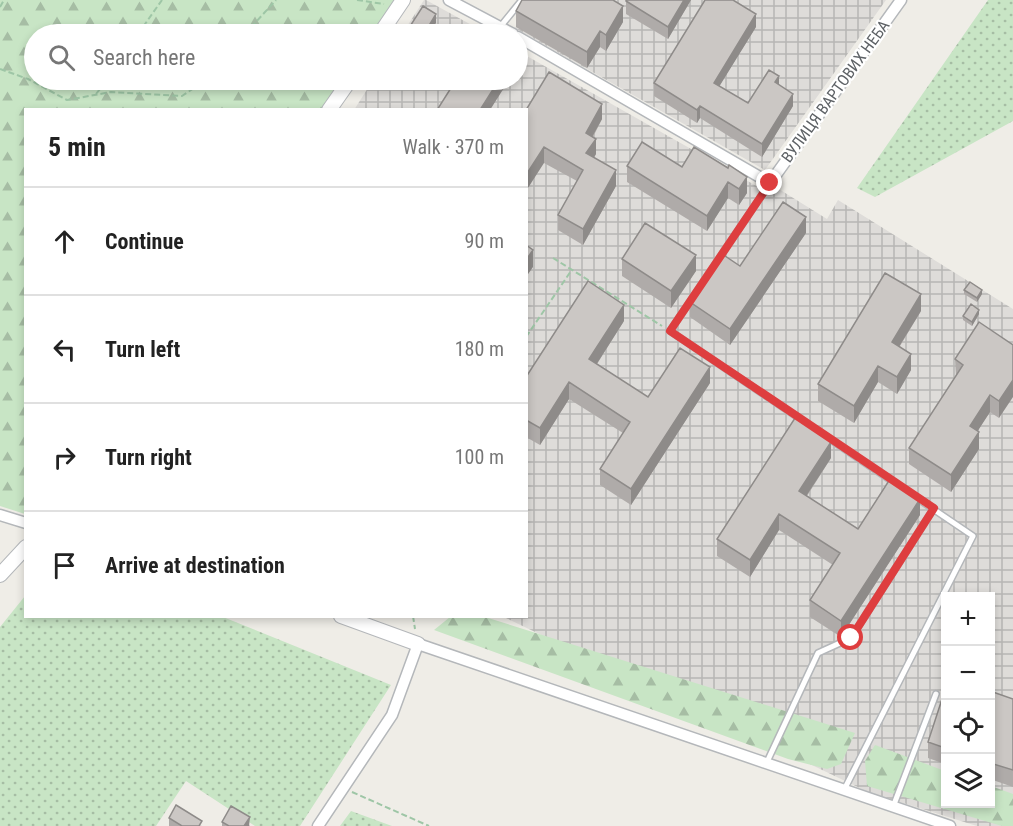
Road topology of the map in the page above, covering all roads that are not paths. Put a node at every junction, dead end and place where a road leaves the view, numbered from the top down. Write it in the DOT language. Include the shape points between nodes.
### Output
graph roads {
  1 [pos="449,0"];
  2 [pos="522,0"];
  3 [pos="901,0"];
  4 [pos="401,3"];
  5 [pos="387,24"];
  6 [pos="494,24"];
  7 [pos="502,24"];
  8 [pos="528,43"];
  9 [pos="343,90"];
  10 [pos="330,108"];
  11 [pos="770,183"];
  12 [pos="934,508"];
  13 [pos="0,516"];
  14 [pos="24,523"];
  15 [pos="24,549"];
  16 [pos="0,575"];
  17 [pos="346,618"];
  18 [pos="418,644"];
  19 [pos="936,694"];
  20 [pos="766,764"];
  21 [pos="843,791"];
  22 [pos="893,807"];
  23 [pos="318,826"];
  24 [pos="950,826"];
  1 -- 6 [label="street"];
  2 -- 7 [label="lane"];
  3 -- 11 [label="street, ВУЛИЦЯ ВАРТОВИХ НЕБА"];
  4 -- 5 [label="street"];
  8 -- 11 [label="street"];
  9 -- 10 [label="street"];
  11 -- 12 [label="lane" via="670,331"];
  12 -- 20 [label="lane" via="851,638 818,653"];
  12 -- 21 [label="lane" via="973,536"];
  13 -- 14 [label="street"];
  15 -- 16 [label="street"];
  17 -- 18 [label="street"];
  18 -- 20 [label="street"];
  18 -- 23 [label="street" via="392,715"];
  19 -- 22 [label="lane"];
  20 -- 21 [label="street"];
  21 -- 22 [label="street"];
  22 -- 24 [label="street"];
}
